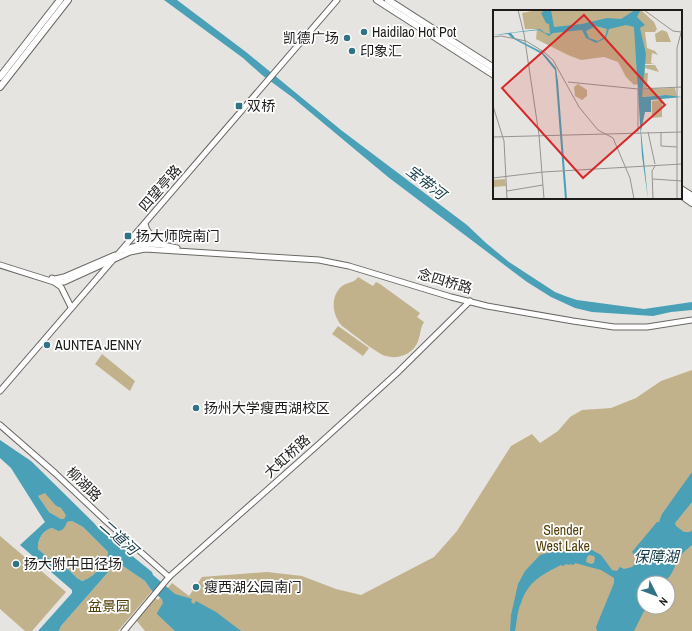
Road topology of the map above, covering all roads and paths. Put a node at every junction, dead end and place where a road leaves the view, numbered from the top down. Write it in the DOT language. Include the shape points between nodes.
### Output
graph roads {
  1 [pos="60,0"];
  2 [pos="68,0"];
  3 [pos="337,0"];
  4 [pos="377,0"];
  5 [pos="388,0"];
  6 [pos="493,67"];
  7 [pos="493,74"];
  8 [pos="0,77"];
  9 [pos="0,87"];
  10 [pos="682,190"];
  11 [pos="682,196"];
  12 [pos="692,196"];
  13 [pos="692,203"];
  14 [pos="145,224"];
  15 [pos="163,244"];
  16 [pos="192,251"];
  17 [pos="119,253"];
  18 [pos="111,261"];
  19 [pos="0,262"];
  20 [pos="0,265"];
  21 [pos="54,282"];
  22 [pos="470,301"];
  23 [pos="71,307"];
  24 [pos="692,320"];
  25 [pos="0,391"];
  26 [pos="0,424"];
  27 [pos="168,579"];
  28 [pos="124,631"];
  1 -- 8 [label="main road"];
  2 -- 9 [label="main road"];
  3 -- 14 [label="street, 四望亭路"];
  4 -- 7 [label="main road"];
  5 -- 6 [label="main road"];
  10 -- 12 [label="main road"];
  11 -- 13 [label="main road"];
  14 -- 15 [label="street" via="146,230 153,238"];
  14 -- 17 [label="street, 四望亭路"];
  15 -- 16 [label="street, 念四桥路"];
  15 -- 17 [label="street, 念四桥路" via="144,244"];
  16 -- 18 [label="street, 念四桥路" via="145,249 130,252"];
  16 -- 22 [label="street, 念四桥路" via="319,260 349,266"];
  17 -- 18 [label="street, 四望亭路"];
  17 -- 19 [label="street, 念四桥路" via="64,278 56,279"];
  18 -- 21 [label="street, 念四桥路" via="64,282"];
  18 -- 23 [label="street, 四望亭路"];
  20 -- 21 [label="street"];
  21 -- 23 [label="street" via="61,287"];
  22 -- 24 [label="street, 念四桥路" via="614,327 647,327"];
  22 -- 27 [label="street, 大虹桥路" via="385,383"];
  23 -- 25 [label="street, 四望亭路"];
  26 -- 27 [label="street, 柳湖路"];
  27 -- 28 [label="street, 大虹桥路"];
}
